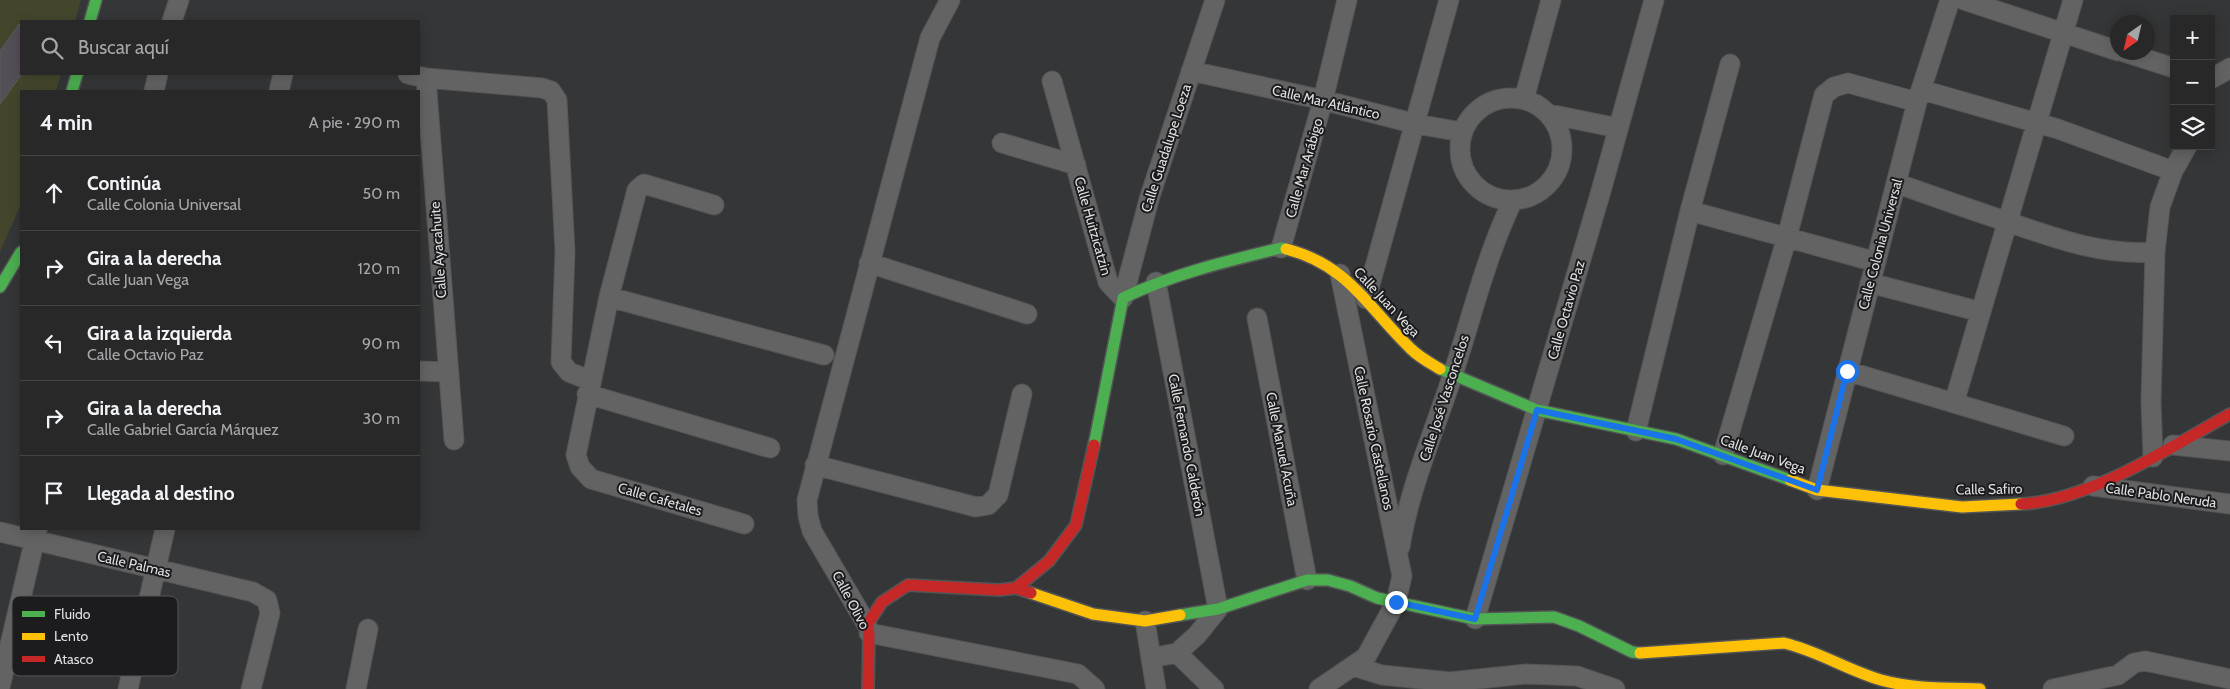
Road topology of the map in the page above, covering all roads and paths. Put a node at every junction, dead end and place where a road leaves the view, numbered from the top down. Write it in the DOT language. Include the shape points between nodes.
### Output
graph roads {
  1 [pos="96,0"];
  2 [pos="179,0"];
  3 [pos="950,0"];
  4 [pos="1214,0"];
  5 [pos="1348,0"];
  6 [pos="1449,0"];
  7 [pos="1551,0"];
  8 [pos="1654,0"];
  9 [pos="1950,0"];
  10 [pos="1964,0"];
  11 [pos="2073,0"];
  12 [pos="90,20"];
  13 [pos="172,20"];
  14 [pos="2063,34"];
  15 [pos="2110,49"];
  16 [pos="2149,60"];
  17 [pos="1730,64"];
  18 [pos="2170,67"];
  19 [pos="2230,68"];
  20 [pos="1191,71"];
  21 [pos="77,75"];
  22 [pos="158,75"];
  23 [pos="284,75"];
  24 [pos="417,76"];
  25 [pos="2215,76"];
  26 [pos="1052,81"];
  27 [pos="72,90"];
  28 [pos="154,90"];
  29 [pos="279,90"];
  30 [pos="418,90"];
  31 [pos="1919,96"];
  32 [pos="1524,99"];
  33 [pos="1323,100"];
  34 [pos="420,105"];
  35 [pos="1549,114"];
  36 [pos="2038,123"];
  37 [pos="1416,124"];
  38 [pos="1618,128"];
  39 [pos="1462,132"];
  40 [pos="1002,143"];
  41 [pos="2185,150"];
  42 [pos="1076,165"];
  43 [pos="2173,170"];
  44 [pos="1896,183"];
  45 [pos="1488,196"];
  46 [pos="1512,202"];
  47 [pos="714,205"];
  48 [pos="1690,211"];
  49 [pos="2008,222"];
  50 [pos="1787,237"];
  51 [pos="1494,240"];
  52 [pos="1281,248"];
  53 [pos="2155,252"];
  54 [pos="20,254"];
  55 [pos="1876,262"];
  56 [pos="869,263"];
  57 [pos="1340,274"];
  58 [pos="1156,282"];
  59 [pos="1870,283"];
  60 [pos="0,287"];
  61 [pos="609,297"];
  62 [pos="1124,298"];
  63 [pos="1366,299"];
  64 [pos="1981,312"];
  65 [pos="1027,314"];
  66 [pos="1257,318"];
  67 [pos="824,355"];
  68 [pos="420,371"];
  69 [pos="1847,371"];
  70 [pos="448,372"];
  71 [pos="1453,375"];
  72 [pos="589,387"];
  73 [pos="1022,394"];
  74 [pos="1954,403"];
  75 [pos="1537,410"];
  76 [pos="2230,414"];
  77 [pos="1636,431"];
  78 [pos="2064,436"];
  79 [pos="454,440"];
  80 [pos="2173,445"];
  81 [pos="770,448"];
  82 [pos="2230,451"];
  83 [pos="1723,455"];
  84 [pos="2153,456"];
  85 [pos="815,464"];
  86 [pos="2092,486"];
  87 [pos="1817,490"];
  88 [pos="2230,504"];
  89 [pos="744,524"];
  90 [pos="165,530"];
  91 [pos="0,532"];
  92 [pos="36,535"];
  93 [pos="1399,556"];
  94 [pos="155,569"];
  95 [pos="1307,580"];
  96 [pos="1016,588"];
  97 [pos="22,596"];
  98 [pos="149,596"];
  99 [pos="1396,602"];
  100 [pos="1218,609"];
  101 [pos="1475,619"];
  102 [pos="1145,621"];
  103 [pos="368,629"];
  104 [pos="868,629"];
  105 [pos="12,636"];
  106 [pos="1177,653"];
  107 [pos="1151,658"];
  108 [pos="1353,666"];
  109 [pos="131,676"];
  110 [pos="2230,679"];
  111 [pos="1868,683"];
  112 [pos="0,687"];
  113 [pos="1606,687"];
  114 [pos="128,689"];
  115 [pos="251,689"];
  116 [pos="356,689"];
  117 [pos="868,689"];
  118 [pos="1095,689"];
  119 [pos="1156,689"];
  120 [pos="1214,689"];
  121 [pos="1319,689"];
  122 [pos="1980,689"];
  123 [pos="2053,689"];
  1 -- 12 [label="street"];
  2 -- 13 [label="street"];
  3 -- 56 [label="street" via="930,38"];
  4 -- 20 [label="street, Calle Guadalupe Loeza"];
  5 -- 33 [label="street, Calle Mar Arábigo"];
  6 -- 37 [label="street"];
  7 -- 32 [label="street"];
  8 -- 38 [label="street, Calle Octavio Paz"];
  9 -- 31 [label="street, Calle Colonia Universal"];
  10 -- 14 [label="street"];
  11 -- 14 [label="street"];
  14 -- 15 [label="street"];
  14 -- 36 [label="street"];
  16 -- 18 [label="street"];
  17 -- 48 [label="street"];
  19 -- 25 [label="street"];
  20 -- 33 [label="street, Calle Mar Atlántico"];
  20 -- 62 [label="street, Calle Guadalupe Loeza" via="1150,196"];
  21 -- 27 [label="street"];
  22 -- 28 [label="street"];
  23 -- 29 [label="street"];
  24 -- 30 [label="street, Calle Ayacahuite"];
  24 -- 72 [label="street" via="542,88 551,91 557,100 565,251 561,362"];
  26 -- 42 [label="street"];
  31 -- 36 [label="street"];
  31 -- 44 [label="street, Calle Colonia Universal"];
  31 -- 50 [label="street" via="1848,83 1834,86 1824,95"];
  32 -- 35 [label="street"];
  32 -- 39 [label="street" via="1498,99 1476,111"];
  33 -- 37 [label="street, Calle Mar Atlántico"];
  33 -- 52 [label="street, Calle Mar Arábigo"];
  34 -- 70 [label="street, Calle Ayacahuite"];
  35 -- 38 [label="street"];
  35 -- 46 [label="street" via="1562,141 1559,170 1540,193"];
  36 -- 43 [label="street"];
  36 -- 49 [label="street"];
  37 -- 39 [label="street, Calle Mar Atlántico"];
  37 -- 63 [label="street"];
  38 -- 75 [label="street, Calle Octavio Paz"];
  39 -- 45 [label="street" via="1459,157 1469,180"];
  40 -- 42 [label="street, Calle Huitzicatzin"];
  41 -- 43 [label="street"];
  42 -- 62 [label="street, Calle Huitzicatzin" via="1108,282"];
  43 -- 53 [label="street" via="2160,207"];
  44 -- 49 [label="street"];
  44 -- 55 [label="street, Calle Colonia Universal"];
  45 -- 46 [label="street"];
  45 -- 51 [label="street, Calle José Vasconcelos"];
  46 -- 51 [label="street, Calle José Vasconcelos"];
  47 -- 61 [label="street" via="644,184 640,186"];
  48 -- 50 [label="street"];
  48 -- 77 [label="street"];
  49 -- 53 [label="street" via="2103,251"];
  49 -- 64 [label="street"];
  50 -- 55 [label="street"];
  50 -- 83 [label="street"];
  51 -- 71 [label="street, Calle José Vasconcelos"];
  52 -- 57 [label="street, Calle Juan Vega" via="1310,255"];
  52 -- 58 [label="street, Calle Juan Vega"];
  53 -- 84 [label="street" via="2151,402"];
  54 -- 60 [label="street"];
  55 -- 59 [label="street, Calle Colonia Universal"];
  56 -- 65 [label="street"];
  56 -- 85 [label="street"];
  57 -- 63 [label="street, Calle Juan Vega"];
  57 -- 93 [label="street, Calle Rosario Castellanos"];
  58 -- 62 [label="street, Calle Juan Vega"];
  58 -- 100 [label="street, Calle Fernando Calderón"];
  59 -- 64 [label="street"];
  59 -- 69 [label="street, Calle Colonia Universal"];
  61 -- 67 [label="street"];
  61 -- 72 [label="street"];
  62 -- 96 [label="street" via="1076,525 1049,561"];
  63 -- 71 [label="street, Calle Juan Vega" via="1412,350"];
  64 -- 74 [label="street"];
  66 -- 95 [label="street, Calle Manuel Acuña"];
  68 -- 70 [label="street"];
  69 -- 74 [label="street"];
  69 -- 87 [label="street, Calle Colonia Universal"];
  70 -- 79 [label="street, Calle Ayacahuite"];
  71 -- 75 [label="street, Calle Juan Vega"];
  71 -- 93 [label="street, Calle José Vasconcelos" via="1409,506"];
  72 -- 81 [label="street"];
  72 -- 89 [label="street, Calle Cafetales" via="576,455 580,467 591,479"];
  73 -- 85 [label="street" via="998,495 988,505 976,507"];
  74 -- 78 [label="street"];
  75 -- 77 [label="street, Calle Juan Vega"];
  75 -- 101 [label="street, Calle Octavio Paz"];
  76 -- 80 [label="street"];
  77 -- 83 [label="street, Calle Juan Vega" via="1676,439"];
  80 -- 82 [label="street"];
  80 -- 84 [label="street"];
  83 -- 87 [label="street, Calle Juan Vega"];
  84 -- 86 [label="street, Calle Safiro"];
  85 -- 104 [label="street, Calle Olivo" via="807,500 812,531"];
  86 -- 87 [label="street, Calle Safiro" via="2042,503 1962,506"];
  86 -- 88 [label="street, Calle Pablo Neruda"];
  90 -- 94 [label="street"];
  91 -- 92 [label="street, Calle Palmas"];
  92 -- 94 [label="street, Calle Palmas"];
  92 -- 97 [label="street"];
  93 -- 99 [label="street, Calle Rosario Castellanos" via="1402,576"];
  94 -- 98 [label="street"];
  94 -- 115 [label="street, Calle Palmas" via="253,592 267,600 270,614"];
  95 -- 99 [label="street" via="1328,580"];
  95 -- 100 [label="street"];
  96 -- 102 [label="street" via="1093,614"];
  96 -- 104 [label="street" via="908,585 882,602"];
  99 -- 101 [label="street"];
  99 -- 108 [label="street, Calle Rosario Castellanos" via="1366,657"];
  100 -- 102 [label="street"];
  100 -- 106 [label="street"];
  101 -- 111 [label="street" via="1554,617 1632,652 1647,654 1784,643 1803,647"];
  102 -- 107 [label="street"];
  103 -- 116 [label="street"];
  104 -- 117 [label="street, Calle Olivo"];
  104 -- 118 [label="street" via="1078,674"];
  105 -- 112 [label="street"];
  106 -- 107 [label="street"];
  106 -- 120 [label="street"];
  107 -- 119 [label="street"];
  108 -- 113 [label="street" via="1382,675 1450,682 1526,674 1577,676"];
  108 -- 121 [label="street, Calle Rosario Castellanos"];
  109 -- 114 [label="street"];
  110 -- 123 [label="street" via="2145,661 2134,662 2118,675"];
  111 -- 122 [label="street"];
}
